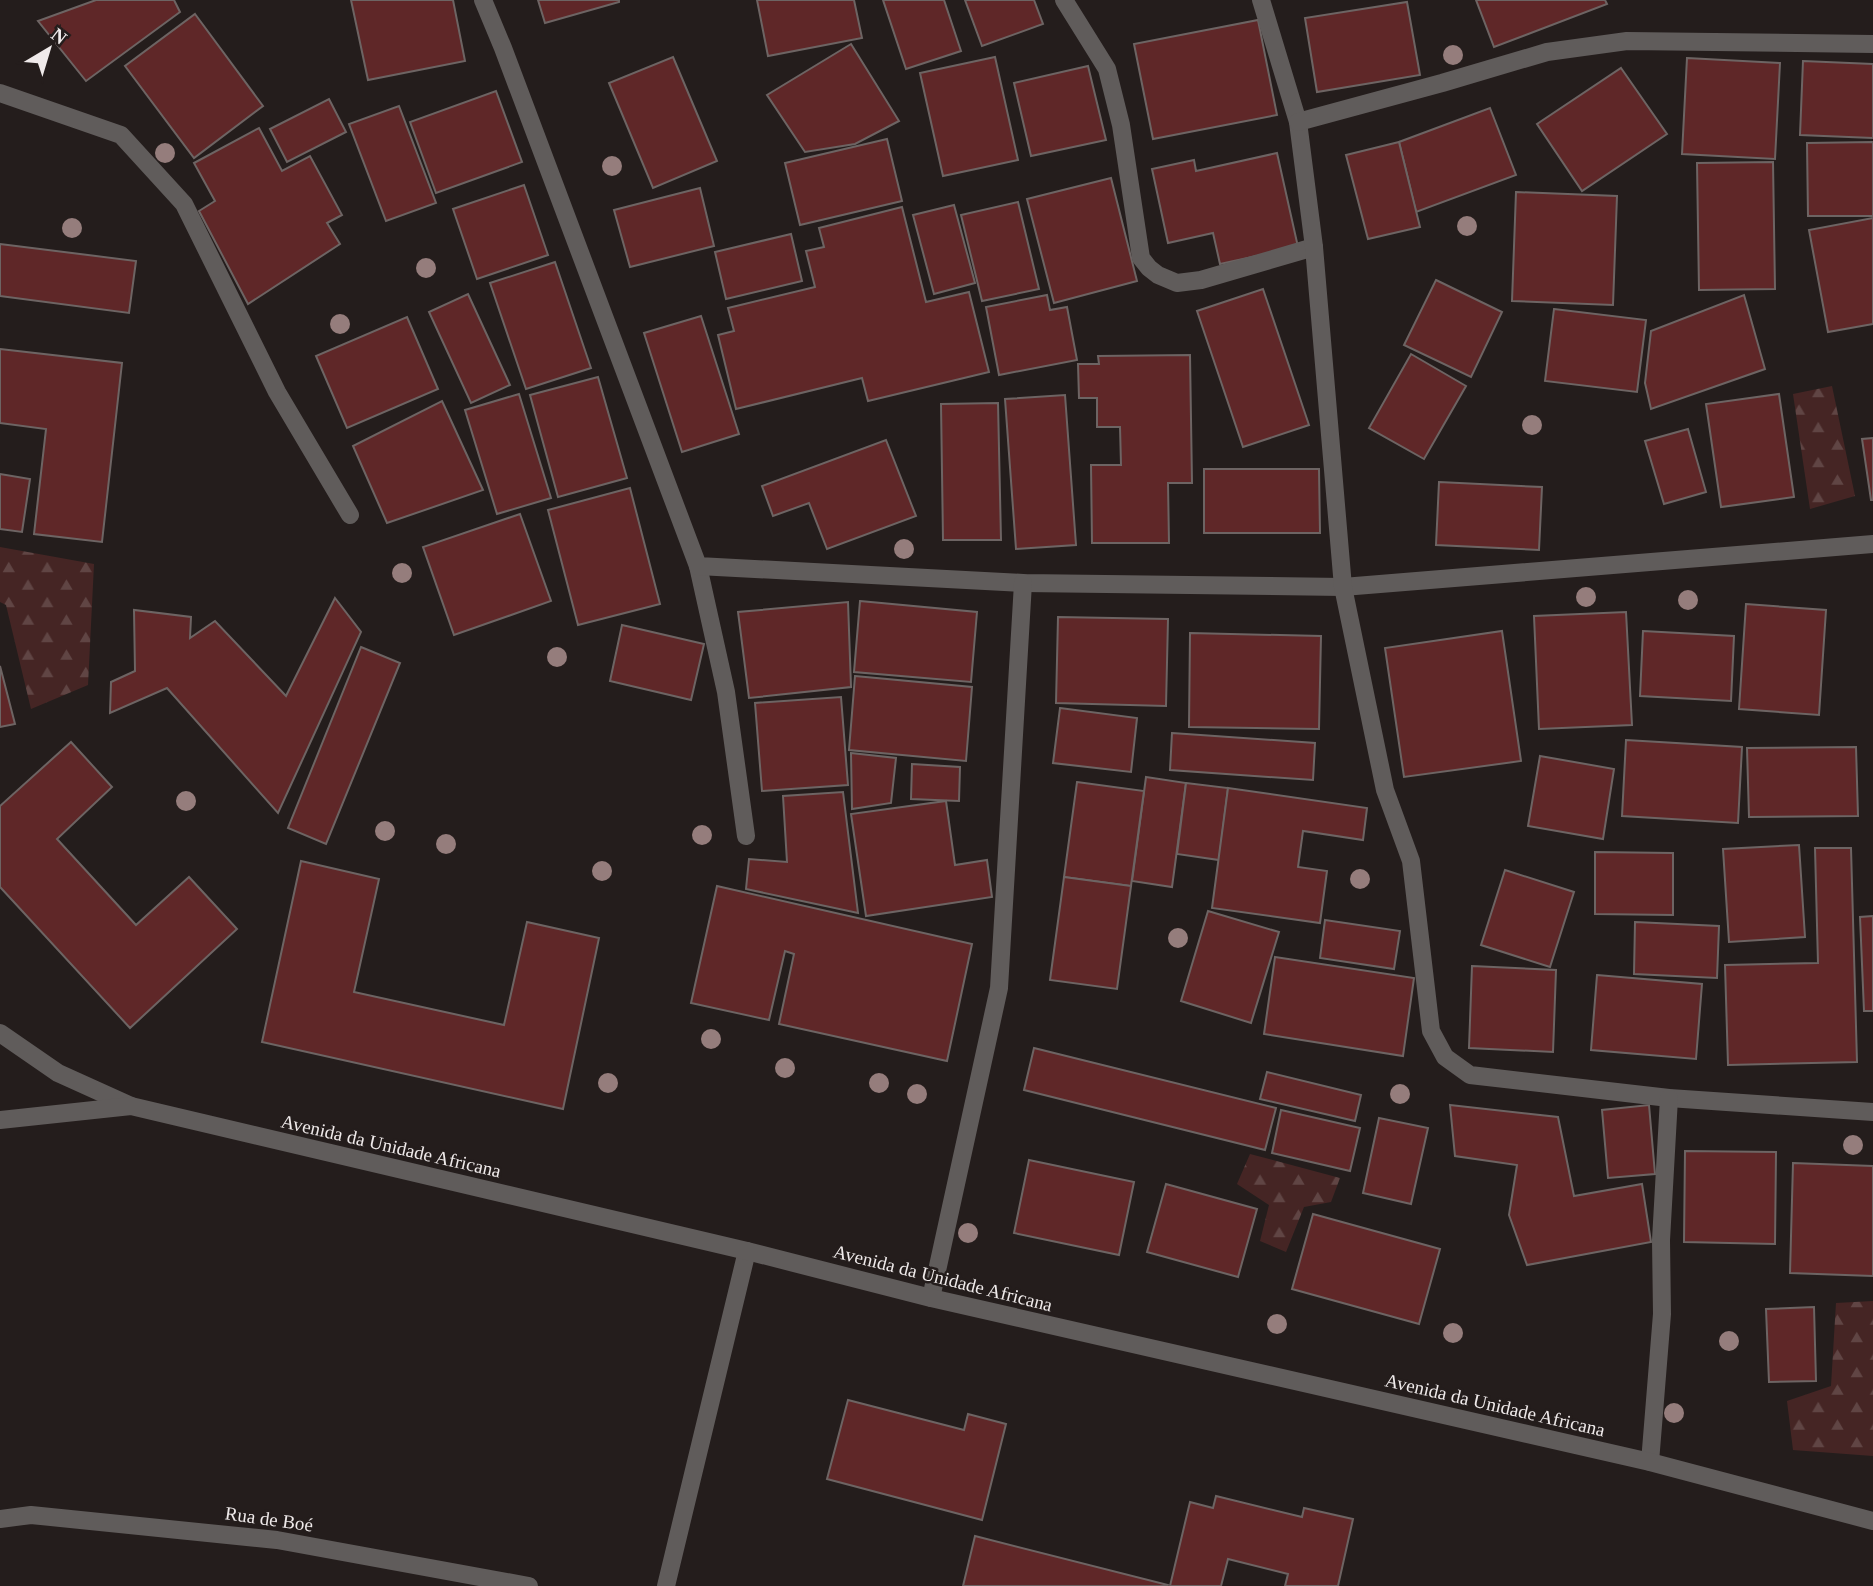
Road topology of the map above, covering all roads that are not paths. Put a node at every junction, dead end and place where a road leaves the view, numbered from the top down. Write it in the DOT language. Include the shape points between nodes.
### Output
graph roads {
  1 [pos="483,0"];
  2 [pos="1064,0"];
  3 [pos="1261,0"];
  4 [pos="1873,44"];
  5 [pos="0,93"];
  6 [pos="1298,122"];
  7 [pos="1314,247"];
  8 [pos="351,515"];
  9 [pos="1873,544"];
  10 [pos="698,566"];
  11 [pos="1023,583"];
  12 [pos="1343,587"];
  13 [pos="746,836"];
  14 [pos="0,1033"];
  15 [pos="1669,1098"];
  16 [pos="131,1106"];
  17 [pos="1873,1112"];
  18 [pos="0,1120"];
  19 [pos="747,1251"];
  20 [pos="931,1298"];
  21 [pos="1650,1462"];
  22 [pos="0,1519"];
  23 [pos="1873,1521"];
  24 [pos="530,1586"];
  25 [pos="666,1586"];
  1 -- 10 [label="street"];
  2 -- 7 [label="street" via="1107,69 1121,125 1141,258 1149,268 1177,282 1201,280"];
  3 -- 6 [label="street"];
  4 -- 6 [label="street" via="1627,41 1547,52"];
  5 -- 8 [label="street" via="121,135 184,205 277,392"];
  6 -- 7 [label="street"];
  7 -- 12 [label="street"];
  9 -- 12 [label="street"];
  10 -- 11 [label="street"];
  10 -- 13 [label="street" via="726,692"];
  11 -- 12 [label="street"];
  11 -- 20 [label="street" via="999,988"];
  12 -- 15 [label="street" via="1385,790 1411,861 1431,1031 1445,1057 1470,1074"];
  14 -- 16 [label="street" via="58,1073"];
  15 -- 17 [label="street"];
  15 -- 21 [label="street" via="1662,1314"];
  16 -- 18 [label="street, Avenida da Unidade Africana"];
  16 -- 19 [label="street, Avenida da Unidade Africana"];
  19 -- 20 [label="street, Avenida da Unidade Africana"];
  19 -- 25 [label="street"];
  20 -- 21 [label="street, Avenida da Unidade Africana"];
  21 -- 23 [label="street, Avenida da Unidade Africana"];
  22 -- 24 [label="street, Rua de Boé" via="31,1515 277,1540"];
}
